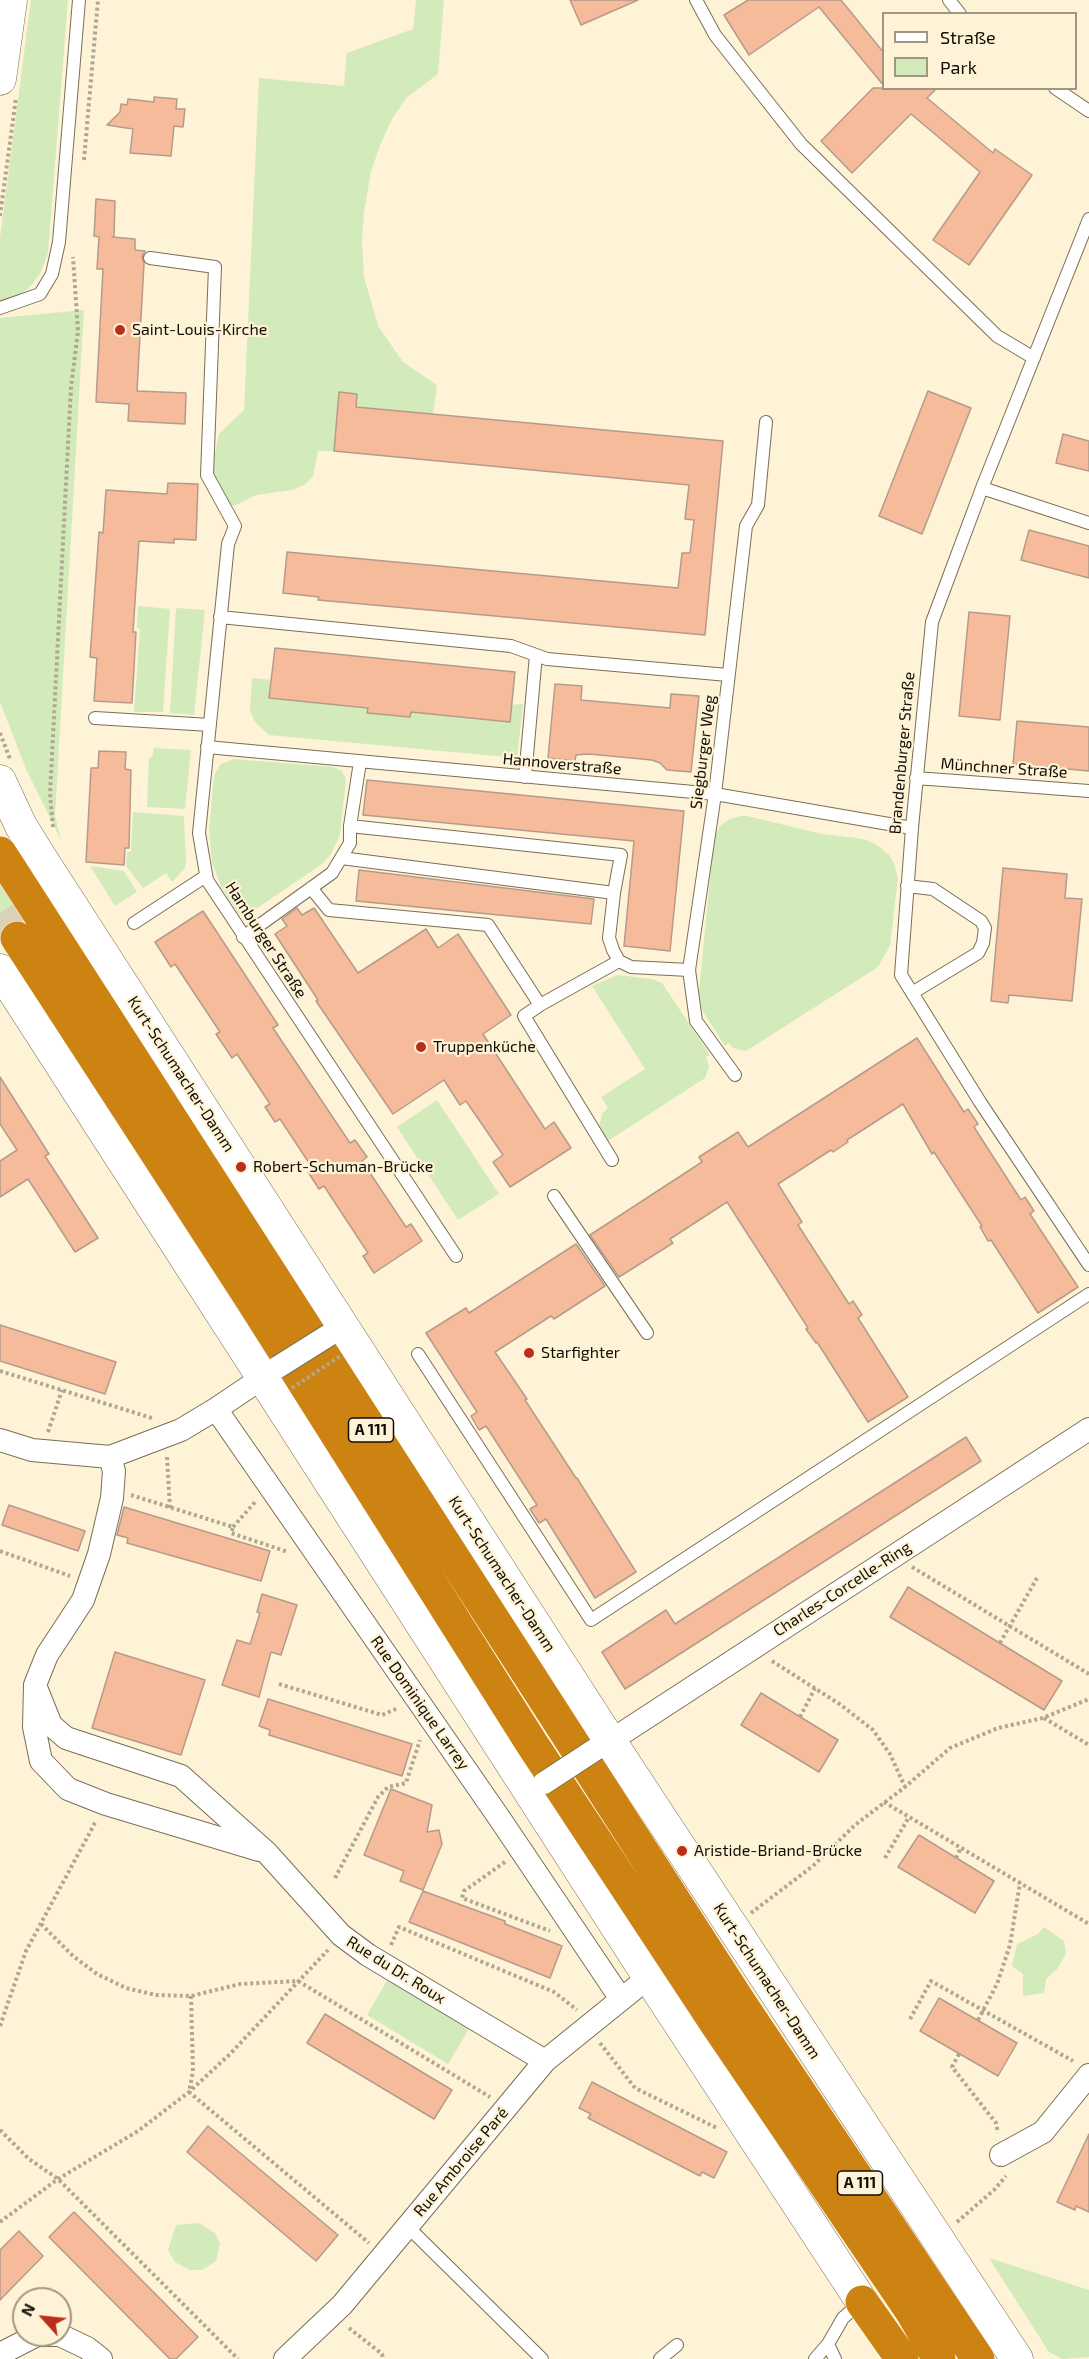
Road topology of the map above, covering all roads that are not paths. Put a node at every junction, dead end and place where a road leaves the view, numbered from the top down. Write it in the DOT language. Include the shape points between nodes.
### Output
graph roads {
  1 [pos="11,0"];
  2 [pos="79,0"];
  3 [pos="696,0"];
  4 [pos="949,0"];
  5 [pos="958,12"];
  6 [pos="8,84"];
  7 [pos="1058,90"];
  8 [pos="1089,111"];
  9 [pos="1089,219"];
  10 [pos="150,258"];
  11 [pos="0,308"];
  12 [pos="1034,358"];
  13 [pos="766,422"];
  14 [pos="982,488"];
  15 [pos="1089,523"];
  16 [pos="220,617"];
  17 [pos="536,655"];
  18 [pos="729,675"];
  19 [pos="95,718"];
  20 [pos="210,725"];
  21 [pos="207,747"];
  22 [pos="360,762"];
  23 [pos="525,777"];
  24 [pos="916,778"];
  25 [pos="0,780"];
  26 [pos="1089,791"];
  27 [pos="715,794"];
  28 [pos="350,826"];
  29 [pos="912,828"];
  30 [pos="0,852"];
  31 [pos="341,858"];
  32 [pos="206,876"];
  33 [pos="907,886"];
  34 [pos="311,888"];
  35 [pos="614,892"];
  36 [pos="134,923"];
  37 [pos="243,937"];
  38 [pos="17,938"];
  39 [pos="620,961"];
  40 [pos="0,970"];
  41 [pos="689,970"];
  42 [pos="912,993"];
  43 [pos="540,1005"];
  44 [pos="735,1075"];
  45 [pos="612,1160"];
  46 [pos="554,1196"];
  47 [pos="456,1256"];
  48 [pos="1089,1264"];
  49 [pos="1089,1294"];
  50 [pos="647,1333"];
  51 [pos="338,1338"];
  52 [pos="418,1354"];
  53 [pos="270,1373"];
  54 [pos="216,1409"];
  55 [pos="1089,1429"];
  56 [pos="0,1440"];
  57 [pos="110,1457"];
  58 [pos="35,1684"];
  59 [pos="603,1745"];
  60 [pos="537,1788"];
  61 [pos="267,1852"];
  62 [pos="649,1977"];
  63 [pos="621,1999"];
  64 [pos="545,2061"];
  65 [pos="1084,2070"];
  66 [pos="1005,2164"];
  67 [pos="407,2226"];
  68 [pos="862,2302"];
  69 [pos="72,2341"];
  70 [pos="828,2344"];
  71 [pos="677,2345"];
  72 [pos="14,2347"];
  73 [pos="0,2354"];
  74 [pos="1019,2357"];
  75 [pos="101,2359"];
  76 [pos="285,2359"];
  77 [pos="542,2359"];
  78 [pos="660,2359"];
  79 [pos="815,2359"];
  80 [pos="835,2359"];
  81 [pos="902,2359"];
  82 [pos="939,2359"];
  83 [pos="978,2359"];
  1 -- 6 [label="main road"];
  2 -- 11 [label="lane" via="59,242 52,274 40,294"];
  3 -- 12 [label="lane" via="715,35 801,144 997,336"];
  4 -- 5 [label="lane"];
  7 -- 8 [label="lane"];
  9 -- 12 [label="lane, Brandenburger Straße"];
  10 -- 16 [label="lane, Hamburger Straße" via="215,267 207,475 235,526 228,544"];
  12 -- 14 [label="lane, Brandenburger Straße"];
  13 -- 18 [label="lane, Siegburger Weg" via="758,505 746,526"];
  14 -- 15 [label="lane"];
  14 -- 24 [label="lane, Brandenburger Straße" via="932,622"];
  16 -- 17 [label="lane" via="511,646"];
  16 -- 20 [label="lane, Hamburger Straße"];
  17 -- 18 [label="lane"];
  17 -- 23 [label="lane"];
  18 -- 27 [label="lane, Siegburger Weg"];
  19 -- 20 [label="lane"];
  20 -- 21 [label="lane, Hamburger Straße"];
  21 -- 22 [label="lane, Hannoverstraße"];
  21 -- 32 [label="lane, Hamburger Straße" via="199,833"];
  22 -- 23 [label="lane, Hannoverstraße"];
  22 -- 28 [label="lane"];
  23 -- 27 [label="lane, Hannoverstraße"];
  24 -- 26 [label="lane, Münchner Straße"];
  24 -- 29 [label="lane, Brandenburger Straße"];
  25 -- 51 [label="main road, Kurt-Schumacher-Damm" via="39,855"];
  27 -- 29 [label="lane, Hannoverstraße"];
  27 -- 41 [label="lane, Siegburger Weg"];
  28 -- 31 [label="lane" via="350,843"];
  28 -- 35 [label="lane" via="621,855"];
  29 -- 33 [label="lane, Brandenburger Straße"];
  30 -- 83 [label="highway, A 111" via="736,1996"];
  31 -- 34 [label="lane" via="332,873"];
  31 -- 35 [label="lane"];
  32 -- 36 [label="lane"];
  32 -- 37 [label="lane, Hamburger Straße"];
  33 -- 42 [label="lane, Brandenburger Straße" via="901,975"];
  33 -- 42 [label="lane" via="933,889 981,921 985,928 978,954"];
  34 -- 37 [label="lane"];
  34 -- 43 [label="lane" via="329,910 488,925"];
  35 -- 39 [label="lane" via="609,938"];
  37 -- 47 [label="lane, Hamburger Straße"];
  38 -- 82 [label="highway, A 111" via="250,1297 532,1744 912,2312"];
  39 -- 41 [label="lane" via="631,967"];
  39 -- 43 [label="lane"];
  40 -- 53 [label="main road"];
  41 -- 44 [label="lane, Siegburger Weg" via="696,1022"];
  42 -- 48 [label="lane, Brandenburger Straße"];
  43 -- 45 [label="lane" via="524,1016"];
  46 -- 50 [label="lane"];
  49 -- 52 [label="lane" via="591,1620"];
  51 -- 53 [label="street, bridge"];
  51 -- 59 [label="main road, Kurt-Schumacher-Damm"];
  53 -- 54 [label="street"];
  53 -- 60 [label="main road"];
  54 -- 57 [label="street" via="181,1430"];
  54 -- 63 [label="street, Rue Dominique Larrey"];
  55 -- 59 [label="street, Charles-Corcelle-Ring"];
  56 -- 57 [label="street" via="32,1450"];
  57 -- 58 [label="street" via="114,1471 112,1498 99,1554 83,1600 47,1655"];
  58 -- 61 [label="street, Rue du Dr. Roux" via="51,1725 66,1738 181,1776"];
  58 -- 61 [label="street" via="34,1726 41,1761 68,1789"];
  59 -- 60 [label="street, bridge"];
  59 -- 74 [label="main road, Kurt-Schumacher-Damm"];
  60 -- 62 [label="main road"];
  61 -- 64 [label="street, Rue du Dr. Roux" via="341,1935 368,1956"];
  62 -- 63 [label="street, Rue Ambroise Paré"];
  62 -- 68 [label="main road"];
  63 -- 64 [label="street, Rue Ambroise Paré"];
  64 -- 67 [label="street, Rue Ambroise Paré"];
  65 -- 66 [label="street" via="1043,2132"];
  67 -- 76 [label="street, Rue Ambroise Paré" via="342,2305"];
  67 -- 77 [label="lane"];
  68 -- 70 [label="lane" via="843,2318"];
  68 -- 81 [label="highway"];
  69 -- 75 [label="street"];
  70 -- 79 [label="lane"];
  70 -- 80 [label="lane"];
  71 -- 78 [label="lane"];
  72 -- 73 [label="street"];
}
